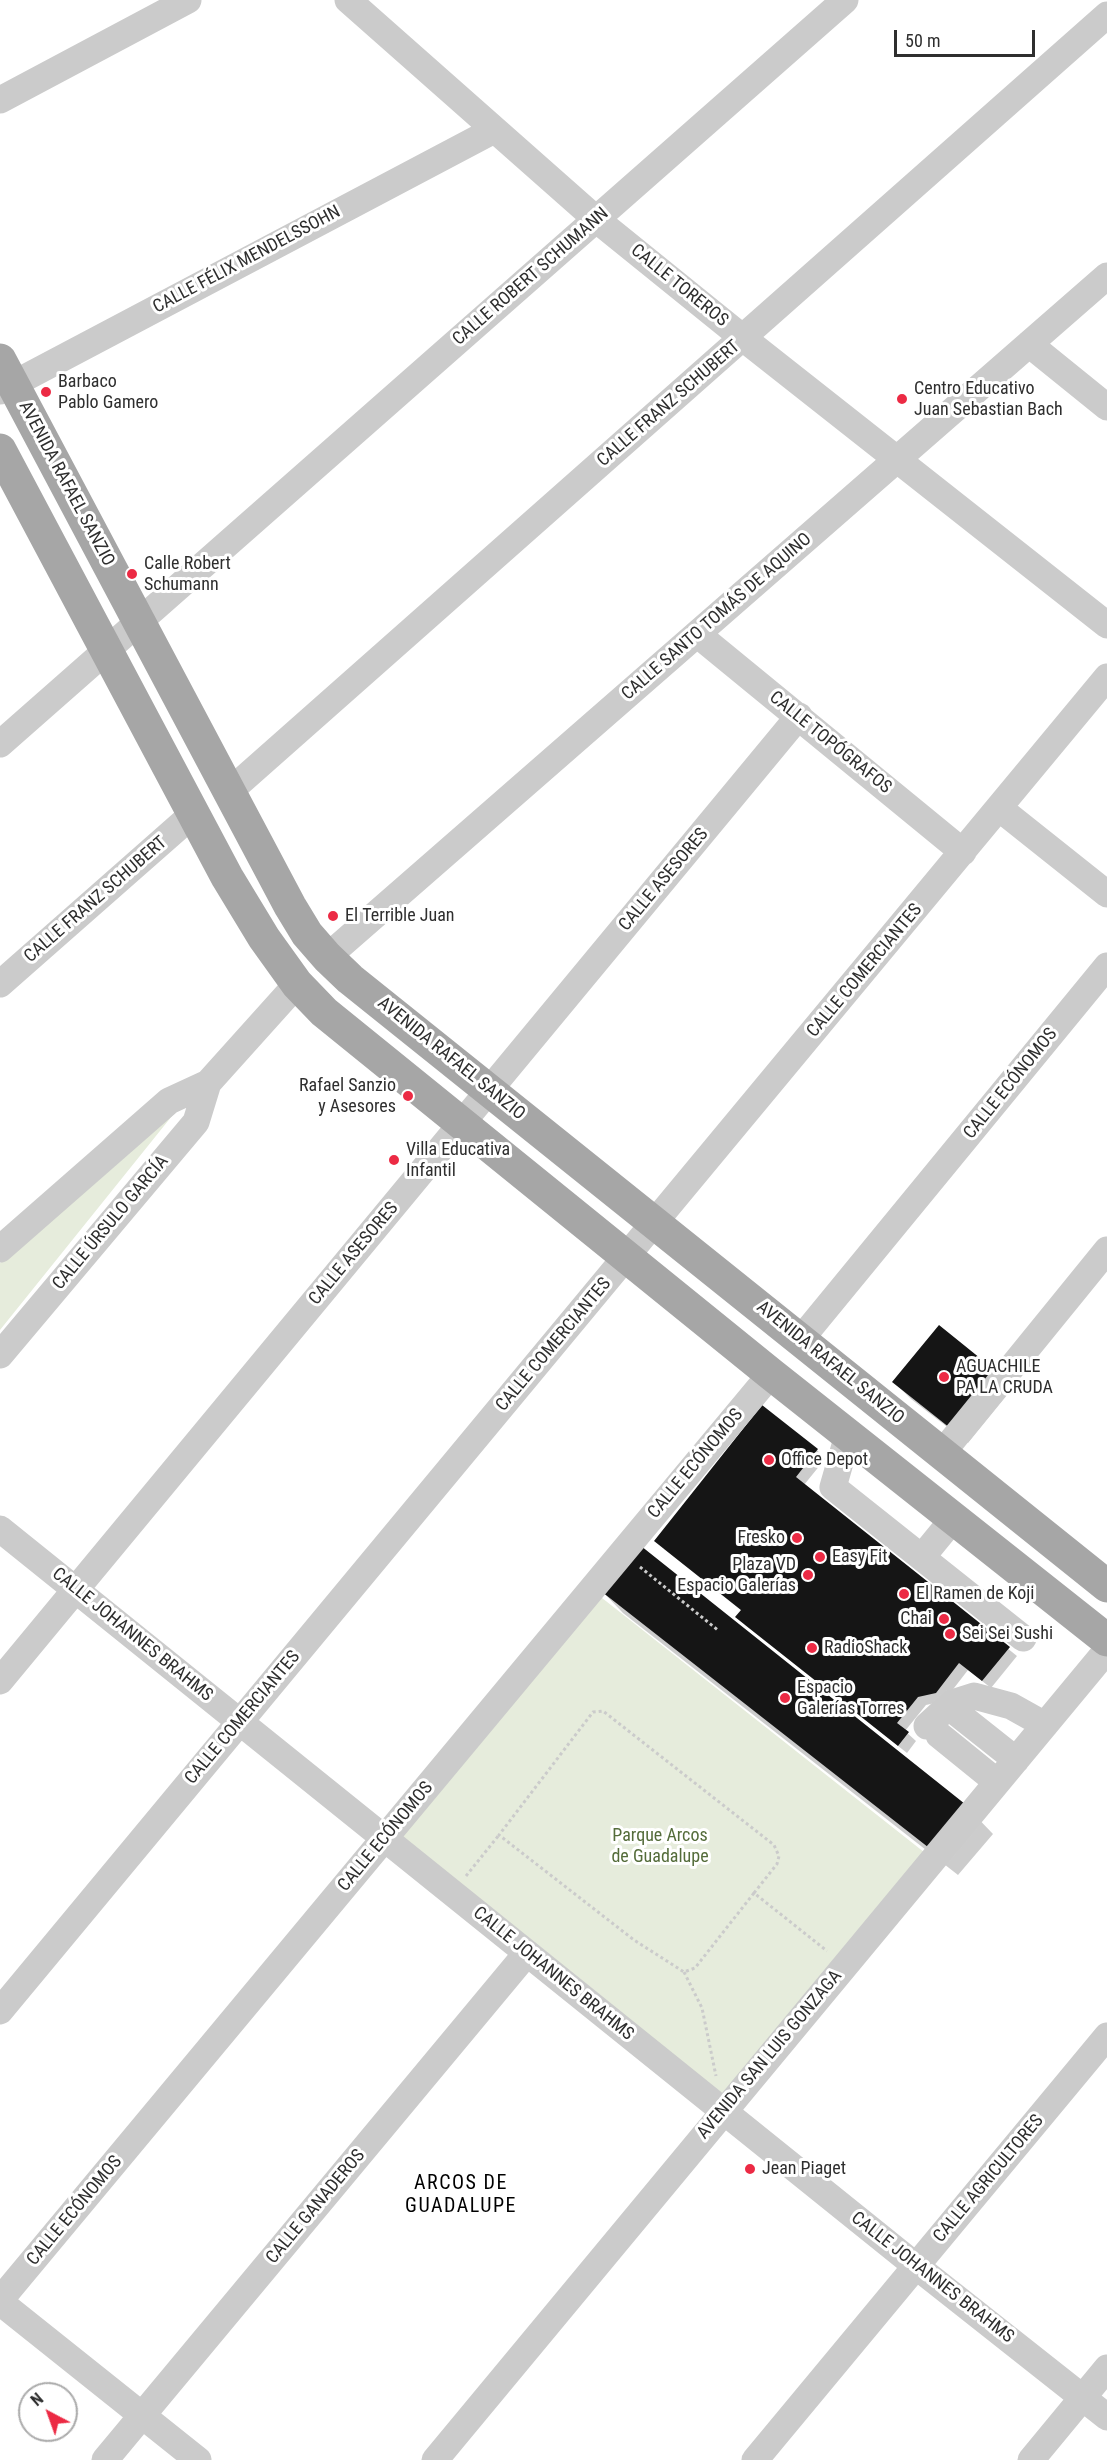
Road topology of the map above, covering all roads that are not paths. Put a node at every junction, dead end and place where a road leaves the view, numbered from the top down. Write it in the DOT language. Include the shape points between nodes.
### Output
graph roads {
  1 [pos="188,0"];
  2 [pos="348,0"];
  3 [pos="845,0"];
  4 [pos="1107,15"];
  5 [pos="0,100"];
  6 [pos="494,130"];
  7 [pos="597,219"];
  8 [pos="1107,276"];
  9 [pos="743,338"];
  10 [pos="1029,344"];
  11 [pos="4,378"];
  12 [pos="1107,407"];
  13 [pos="0,450"];
  14 [pos="898,459"];
  15 [pos="140,623"];
  16 [pos="1107,624"];
  17 [pos="697,634"];
  18 [pos="107,651"];
  19 [pos="1107,677"];
  20 [pos="799,716"];
  21 [pos="0,744"];
  22 [pos="230,791"];
  23 [pos="999,808"];
  24 [pos="192,815"];
  25 [pos="963,852"];
  26 [pos="1107,894"];
  27 [pos="327,957"];
  28 [pos="1107,966"];
  29 [pos="0,984"];
  30 [pos="297,984"];
  31 [pos="208,1083"];
  32 [pos="490,1090"];
  33 [pos="463,1123"];
  34 [pos="656,1224"];
  35 [pos="0,1249"];
  36 [pos="1107,1250"];
  37 [pos="628,1256"];
  38 [pos="800,1340"];
  39 [pos="0,1355"];
  40 [pos="771,1374"];
  41 [pos="848,1434"];
  42 [pos="942,1453"];
  43 [pos="954,1518"];
  44 [pos="0,1529"];
  45 [pos="922,1557"];
  46 [pos="1107,1586"];
  47 [pos="76,1590"];
  48 [pos="1023,1638"];
  49 [pos="1107,1640"];
  50 [pos="1107,1650"];
  51 [pos="0,1682"];
  52 [pos="958,1714"];
  53 [pos="240,1722"];
  54 [pos="1045,1725"];
  55 [pos="1016,1760"];
  56 [pos="997,1782"];
  57 [pos="384,1839"];
  58 [pos="527,1953"];
  59 [pos="0,2011"];
  60 [pos="1107,2036"];
  61 [pos="723,2111"];
  62 [pos="916,2266"];
  63 [pos="0,2301"];
  64 [pos="1107,2368"];
  65 [pos="1082,2397"];
  66 [pos="142,2416"];
  67 [pos="1107,2417"];
  68 [pos="105,2460"];
  69 [pos="198,2460"];
  70 [pos="435,2460"];
  71 [pos="755,2460"];
  72 [pos="1031,2460"];
  1 -- 5 [label="street"];
  2 -- 6 [label="street, CALLE TOREROS"];
  3 -- 7 [label="street, CALLE ROBERT SCHUMANN"];
  4 -- 9 [label="street, CALLE FRANZ SCHUBERT"];
  6 -- 7 [label="street, CALLE TOREROS"];
  6 -- 11 [label="street, CALLE FÉLIX MENDELSSOHN"];
  7 -- 9 [label="street, CALLE TOREROS"];
  7 -- 15 [label="street, CALLE ROBERT SCHUMANN"];
  8 -- 10 [label="street, CALLE SANTO TOMÁS DE AQUINO"];
  9 -- 14 [label="street, CALLE TOREROS"];
  9 -- 22 [label="street, CALLE FRANZ SCHUBERT"];
  10 -- 12 [label="street"];
  10 -- 14 [label="street, CALLE SANTO TOMÁS DE AQUINO"];
  11 -- 15 [label="main road, AVENIDA RAFAEL SANZIO"];
  13 -- 18 [label="main road"];
  14 -- 16 [label="street, CALLE TOREROS"];
  14 -- 17 [label="street, CALLE SANTO TOMÁS DE AQUINO"];
  15 -- 18 [label="street, CALLE ROBERT SCHUMANN"];
  15 -- 22 [label="main road, AVENIDA RAFAEL SANZIO"];
  17 -- 20 [label="street, CALLE TOPÓGRAFOS"];
  17 -- 27 [label="street, CALLE SANTO TOMÁS DE AQUINO"];
  18 -- 21 [label="street, CALLE ROBERT SCHUMANN"];
  18 -- 24 [label="main road"];
  19 -- 23 [label="street, CALLE COMERCIANTES"];
  20 -- 25 [label="street, CALLE TOPÓGRAFOS"];
  20 -- 32 [label="street, CALLE ASESORES"];
  22 -- 27 [label="main road, AVENIDA RAFAEL SANZIO" via="290,906"];
  23 -- 25 [label="street, CALLE COMERCIANTES"];
  23 -- 26 [label="street"];
  24 -- 29 [label="street, CALLE FRANZ SCHUBERT"];
  24 -- 30 [label="main road" via="249,915"];
  25 -- 34 [label="street, CALLE COMERCIANTES"];
  27 -- 32 [label="main road, AVENIDA RAFAEL SANZIO"];
  28 -- 38 [label="street, CALLE ECÓNOMOS"];
  30 -- 31 [label="street"];
  30 -- 33 [label="main road" via="324,1012"];
  31 -- 35 [label="street" via="169,1101"];
  31 -- 39 [label="street, CALLE ÚRSULO GARCÍA" via="196,1122"];
  32 -- 33 [label="street, CALLE ASESORES"];
  32 -- 34 [label="main road, AVENIDA RAFAEL SANZIO"];
  33 -- 37 [label="main road"];
  33 -- 47 [label="street, CALLE ASESORES"];
  34 -- 37 [label="street, CALLE COMERCIANTES"];
  34 -- 38 [label="main road, AVENIDA RAFAEL SANZIO"];
  36 -- 42 [label="street"];
  37 -- 40 [label="main road"];
  37 -- 53 [label="street, CALLE COMERCIANTES"];
  38 -- 42 [label="main road, AVENIDA RAFAEL SANZIO"];
  40 -- 41 [label="main road"];
  40 -- 57 [label="street, CALLE ECÓNOMOS"];
  41 -- 43 [label="main road"];
  41 -- 45 [label="street" via="833,1487"];
  42 -- 46 [label="main road, AVENIDA RAFAEL SANZIO"];
  43 -- 45 [label="street"];
  43 -- 49 [label="main road"];
  44 -- 47 [label="street, CALLE JOHANNES BRAHMS"];
  45 -- 48 [label="street"];
  47 -- 51 [label="street, CALLE ASESORES"];
  47 -- 53 [label="street, CALLE JOHANNES BRAHMS"];
  50 -- 54 [label="street, AVENIDA SAN LUIS GONZAGA"];
  52 -- 55 [label="street"];
  53 -- 57 [label="street, CALLE JOHANNES BRAHMS"];
  53 -- 59 [label="street, CALLE COMERCIANTES"];
  54 -- 55 [label="street, AVENIDA SAN LUIS GONZAGA"];
  54 -- 56 [label="street" via="1011,1706 974,1696 952,1703 933,1731"];
  55 -- 56 [label="street, AVENIDA SAN LUIS GONZAGA"];
  56 -- 61 [label="street, AVENIDA SAN LUIS GONZAGA"];
  57 -- 58 [label="street, CALLE JOHANNES BRAHMS"];
  57 -- 63 [label="street, CALLE ECÓNOMOS"];
  58 -- 61 [label="street, CALLE JOHANNES BRAHMS"];
  58 -- 66 [label="street, CALLE GANADEROS"];
  60 -- 62 [label="street, CALLE AGRICULTORES"];
  61 -- 62 [label="street, CALLE JOHANNES BRAHMS"];
  61 -- 70 [label="street, AVENIDA SAN LUIS GONZAGA"];
  62 -- 65 [label="street, CALLE JOHANNES BRAHMS"];
  62 -- 71 [label="street, CALLE AGRICULTORES"];
  63 -- 66 [label="street"];
  64 -- 65 [label="street"];
  65 -- 67 [label="street, CALLE JOHANNES BRAHMS"];
  65 -- 72 [label="street"];
  66 -- 68 [label="street, CALLE GANADEROS"];
  66 -- 69 [label="street"];
}
